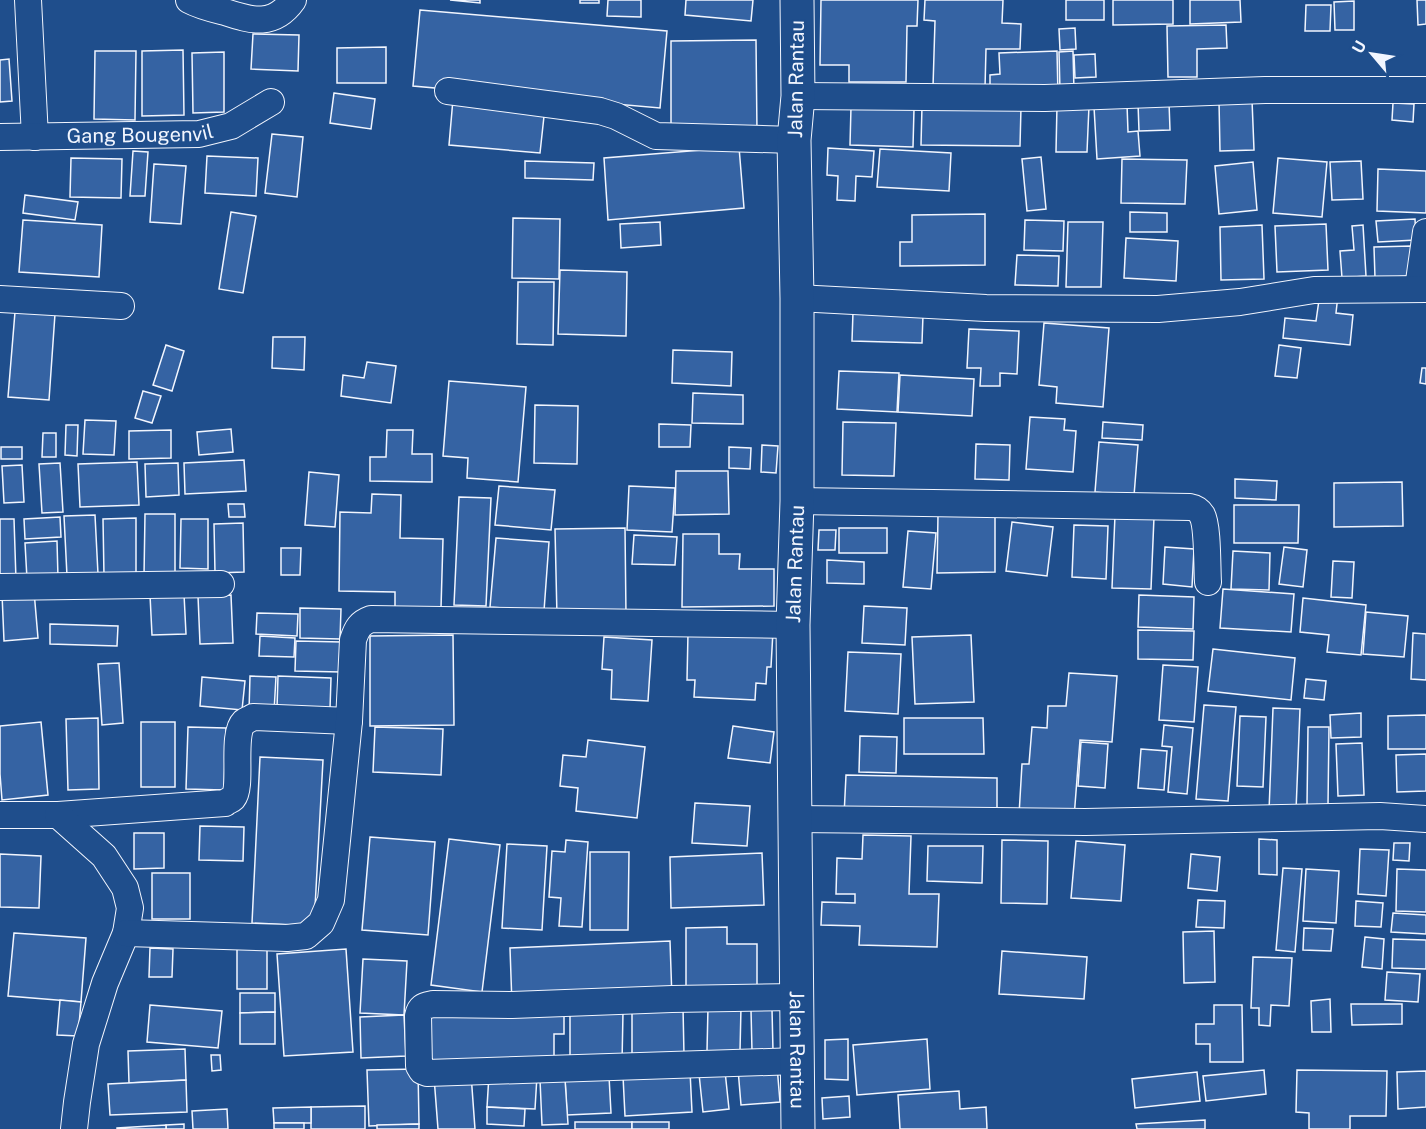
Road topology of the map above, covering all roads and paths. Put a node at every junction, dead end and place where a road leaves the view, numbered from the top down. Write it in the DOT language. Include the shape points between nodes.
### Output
graph roads {
  1 [pos="28,0"];
  2 [pos="189,0"];
  3 [pos="293,0"];
  4 [pos="797,0"];
  5 [pos="1426,90"];
  6 [pos="448,92"];
  7 [pos="798,96"];
  8 [pos="271,102"];
  9 [pos="0,137"];
  10 [pos="35,137"];
  11 [pos="794,140"];
  12 [pos="1426,232"];
  13 [pos="1422,289"];
  14 [pos="797,298"];
  15 [pos="0,299"];
  16 [pos="121,306"];
  17 [pos="797,501"];
  18 [pos="1208,582"];
  19 [pos="221,584"];
  20 [pos="0,587"];
  21 [pos="793,626"];
  22 [pos="349,721"];
  23 [pos="0,815"];
  24 [pos="58,815"];
  25 [pos="795,819"];
  26 [pos="1426,819"];
  27 [pos="126,933"];
  28 [pos="796,998"];
  29 [pos="797,1061"];
  30 [pos="74,1129"];
  31 [pos="798,1129"];
  1 -- 10 [label="street"];
  2 -- 3 [label="street" via="250,20 277,16"];
  4 -- 7 [label="main road, Jalan Rantau"];
  5 -- 7 [label="street" via="1265,90 1045,98"];
  6 -- 11 [label="street" via="600,111 656,136"];
  7 -- 11 [label="main road, Jalan Rantau"];
  8 -- 10 [label="street, Gang Bougenvil" via="231,126 199,134"];
  9 -- 10 [label="street, Gang Bougenvil"];
  11 -- 14 [label="main road, Jalan Rantau"];
  12 -- 13 [label="street"];
  13 -- 14 [label="street" via="1314,290 1158,309 986,308"];
  14 -- 17 [label="main road, Jalan Rantau"];
  15 -- 16 [label="street"];
  17 -- 18 [label="street" via="1195,508 1205,522"];
  17 -- 21 [label="main road, Jalan Rantau"];
  19 -- 20 [label="street"];
  21 -- 22 [label="street" via="371,619 357,628 353,640"];
  21 -- 25 [label="main road, Jalan Rantau"];
  22 -- 24 [label="street" via="253,717 244,722 240,729 237,788 234,797 225,803"];
  22 -- 27 [label="street" via="331,900 321,923 306,936 286,938"];
  23 -- 24 [label="street"];
  24 -- 27 [label="street" via="104,856 125,888 130,908"];
  25 -- 26 [label="street"];
  25 -- 28 [label="main road, Jalan Rantau"];
  27 -- 30 [label="street" via="86,1044"];
  28 -- 29 [label="main road, Jalan Rantau"];
  28 -- 29 [label="street" via="433,1004 420,1008 418,1016 419,1066 427,1073"];
  29 -- 31 [label="main road, Jalan Rantau"];
}
